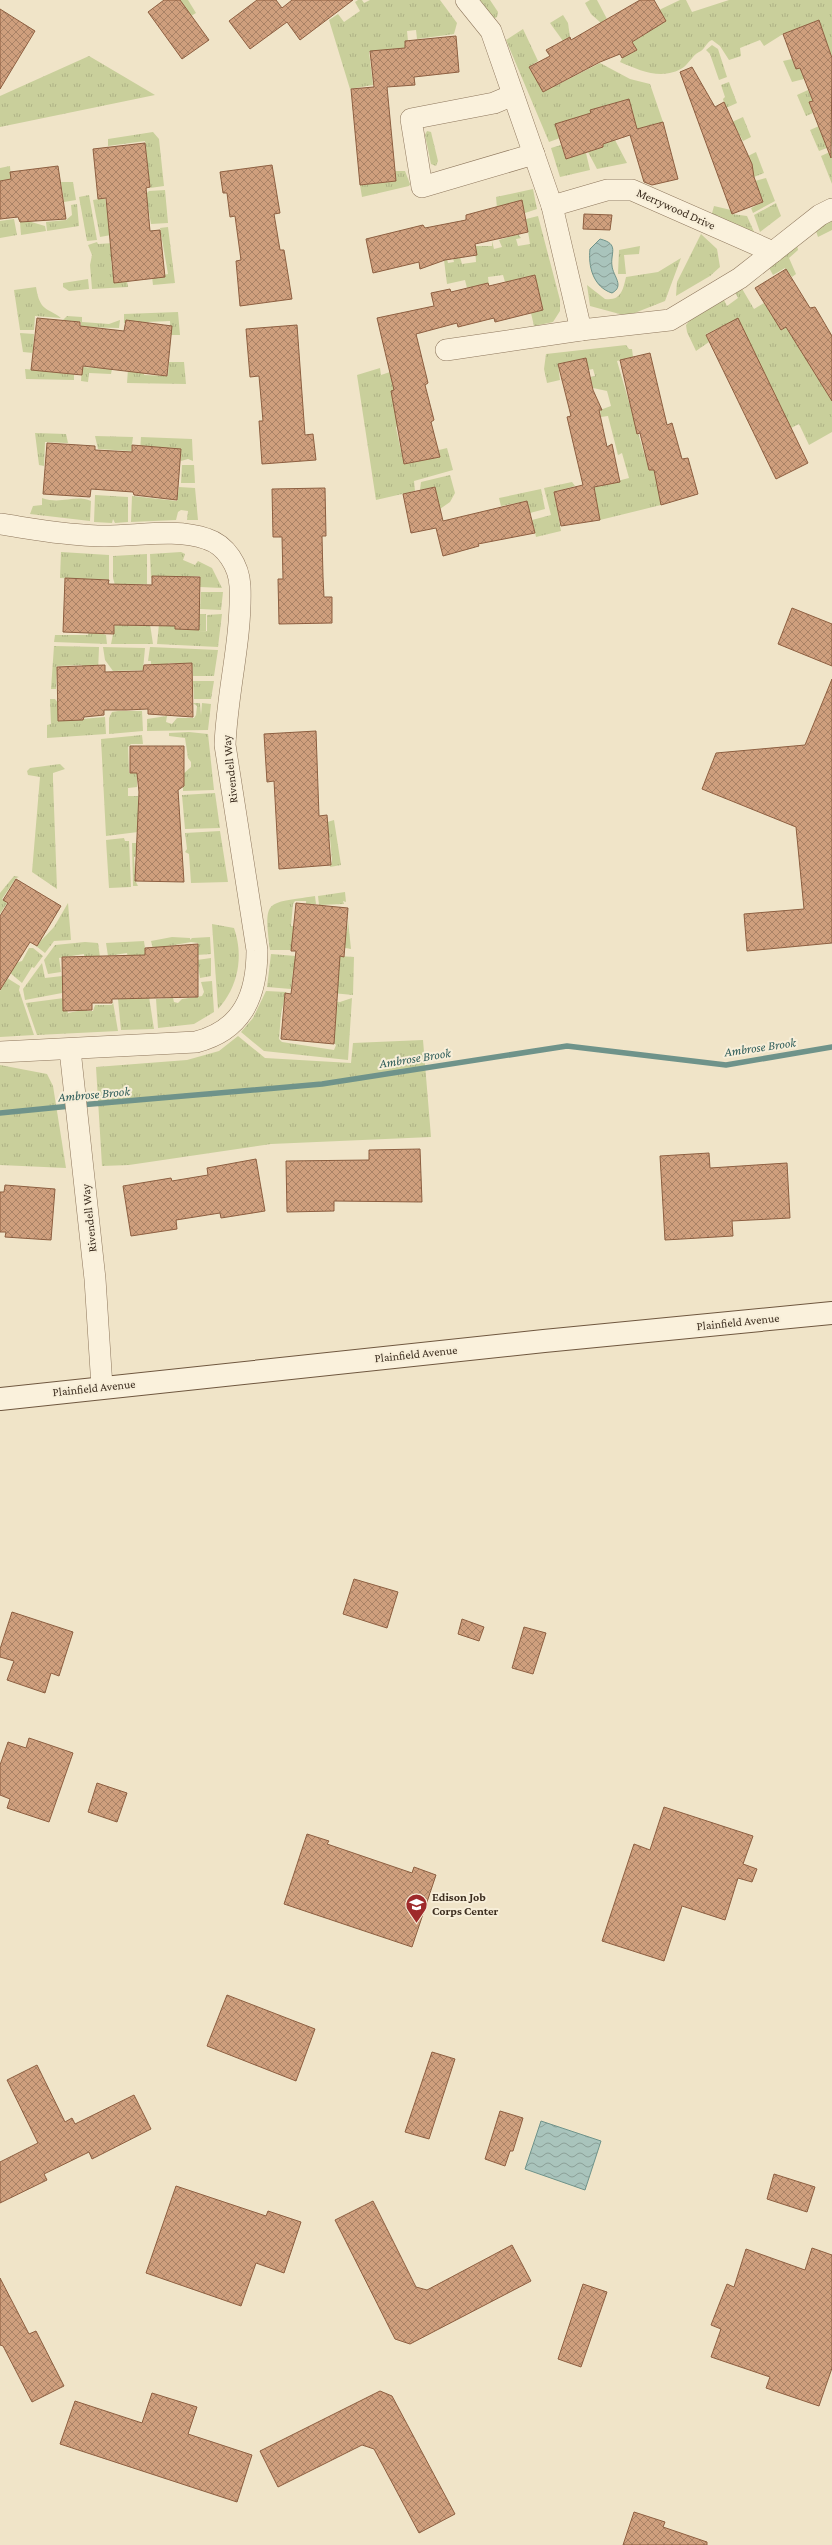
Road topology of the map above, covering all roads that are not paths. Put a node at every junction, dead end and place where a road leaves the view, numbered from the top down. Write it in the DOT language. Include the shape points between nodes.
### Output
graph roads {
  1 [pos="466,0"];
  2 [pos="513,95"];
  3 [pos="534,154"];
  4 [pos="552,206"];
  5 [pos="832,209"];
  6 [pos="773,252"];
  7 [pos="581,330"];
  8 [pos="446,350"];
  9 [pos="0,524"];
  10 [pos="70,1050"];
  11 [pos="0,1052"];
  12 [pos="832,1313"];
  13 [pos="102,1387"];
  14 [pos="0,1399"];
  1 -- 2 [label="street" via="491,31"];
  2 -- 3 [label="street"];
  2 -- 3 [label="street" via="494,103 411,119 422,187"];
  3 -- 4 [label="street"];
  4 -- 6 [label="street, Merrywood Drive" via="607,190 632,190"];
  4 -- 7 [label="street"];
  5 -- 6 [label="street" via="820,215"];
  6 -- 7 [label="street" via="740,278 670,320"];
  7 -- 8 [label="street"];
  9 -- 10 [label="street, Rivendell Way" via="103,536 186,534 209,539 231,556 240,584 235,662 226,715 225,745 256,950 256,976 248,999 235,1022 216,1037 196,1042"];
  10 -- 11 [label="street, Rivendell Way"];
  10 -- 13 [label="street, Rivendell Way" via="95,1279"];
  12 -- 13 [label="main road, Plainfield Avenue"];
  13 -- 14 [label="main road, Plainfield Avenue"];
}
